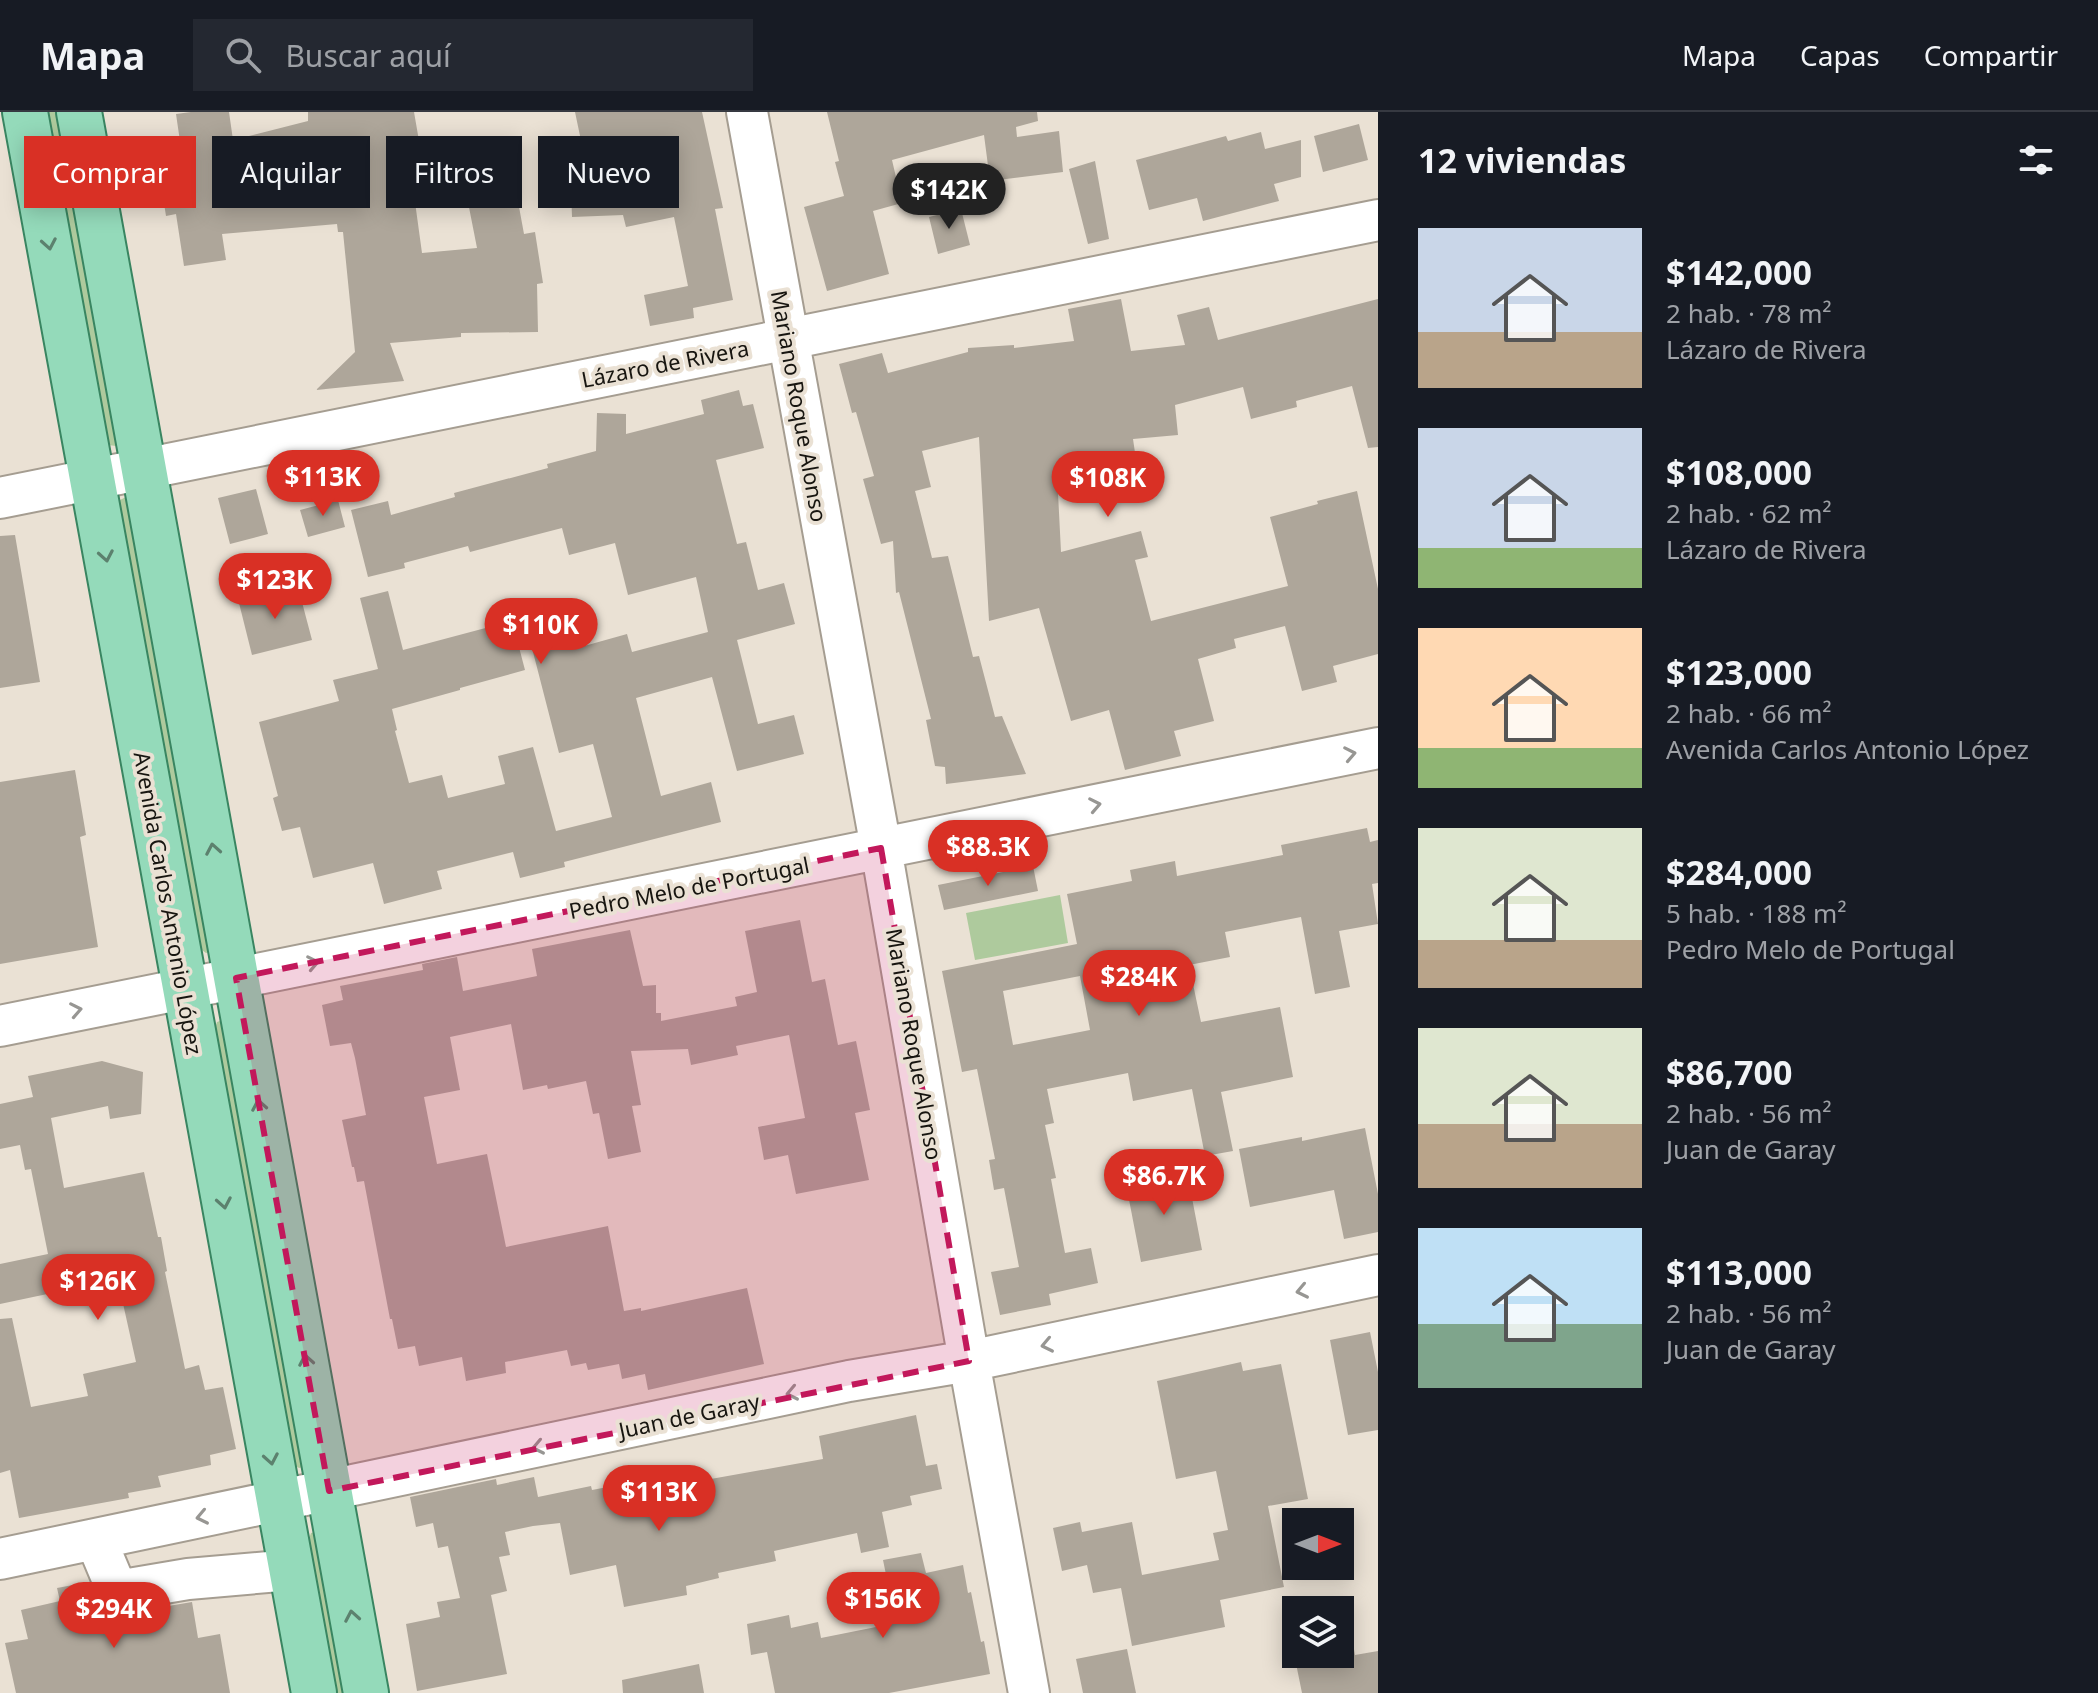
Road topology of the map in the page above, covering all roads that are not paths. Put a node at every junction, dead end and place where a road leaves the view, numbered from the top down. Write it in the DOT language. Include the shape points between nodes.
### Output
graph roads {
  1 [pos="25,112"];
  2 [pos="79,112"];
  3 [pos="747,112"];
  4 [pos="1378,220"];
  5 [pos="788,339"];
  6 [pos="144,469"];
  7 [pos="92,479"];
  8 [pos="0,498"];
  9 [pos="1378,748"];
  10 [pos="881,848"];
  11 [pos="236,978"];
  12 [pos="184,989"];
  13 [pos="0,1026"];
  14 [pos="1378,1275"];
  15 [pos="969,1361"];
  16 [pos="329,1491"];
  17 [pos="278,1502"];
  18 [pos="96,1540"];
  19 [pos="0,1559"];
  20 [pos="291,1570"];
  21 [pos="314,1693"];
  22 [pos="366,1693"];
  23 [pos="1029,1693"];
  1 -- 7 [label="main road, Avenida Carlos Antonio López, one-way"];
  2 -- 6 [label="main road"];
  3 -- 5 [label="street, Mariano Roque Alonso"];
  4 -- 5 [label="street, Lázaro de Rivera"];
  5 -- 6 [label="street, Lázaro de Rivera"];
  5 -- 10 [label="street, Mariano Roque Alonso"];
  6 -- 7 [label="street, Lázaro de Rivera"];
  11 -- 6 [label="main road, one-way"];
  7 -- 8 [label="street, Lázaro de Rivera"];
  7 -- 12 [label="main road, Avenida Carlos Antonio López, one-way"];
  10 -- 9 [label="street, Pedro Melo de Portugal, one-way"];
  11 -- 10 [label="street, Pedro Melo de Portugal, one-way"];
  10 -- 15 [label="street, Mariano Roque Alonso"];
  11 -- 12 [label="street, Pedro Melo de Portugal"];
  16 -- 11 [label="main road, one-way"];
  13 -- 12 [label="street, Pedro Melo de Portugal, one-way"];
  12 -- 17 [label="main road, Avenida Carlos Antonio López, one-way"];
  14 -- 15 [label="street, Juan de Garay, one-way"];
  15 -- 16 [label="street, Juan de Garay, one-way" via="849,1381"];
  15 -- 23 [label="street, Mariano Roque Alonso"];
  16 -- 17 [label="street, Juan de Garay"];
  22 -- 16 [label="main road, one-way"];
  17 -- 18 [label="street, Juan de Garay, one-way"];
  17 -- 20 [label="main road, Avenida Carlos Antonio López"];
  18 -- 19 [label="street, Juan de Garay"];
  18 -- 20 [label="street" via="114,1583 123,1590"];
  20 -- 21 [label="main road, Avenida Carlos Antonio López"];
}
